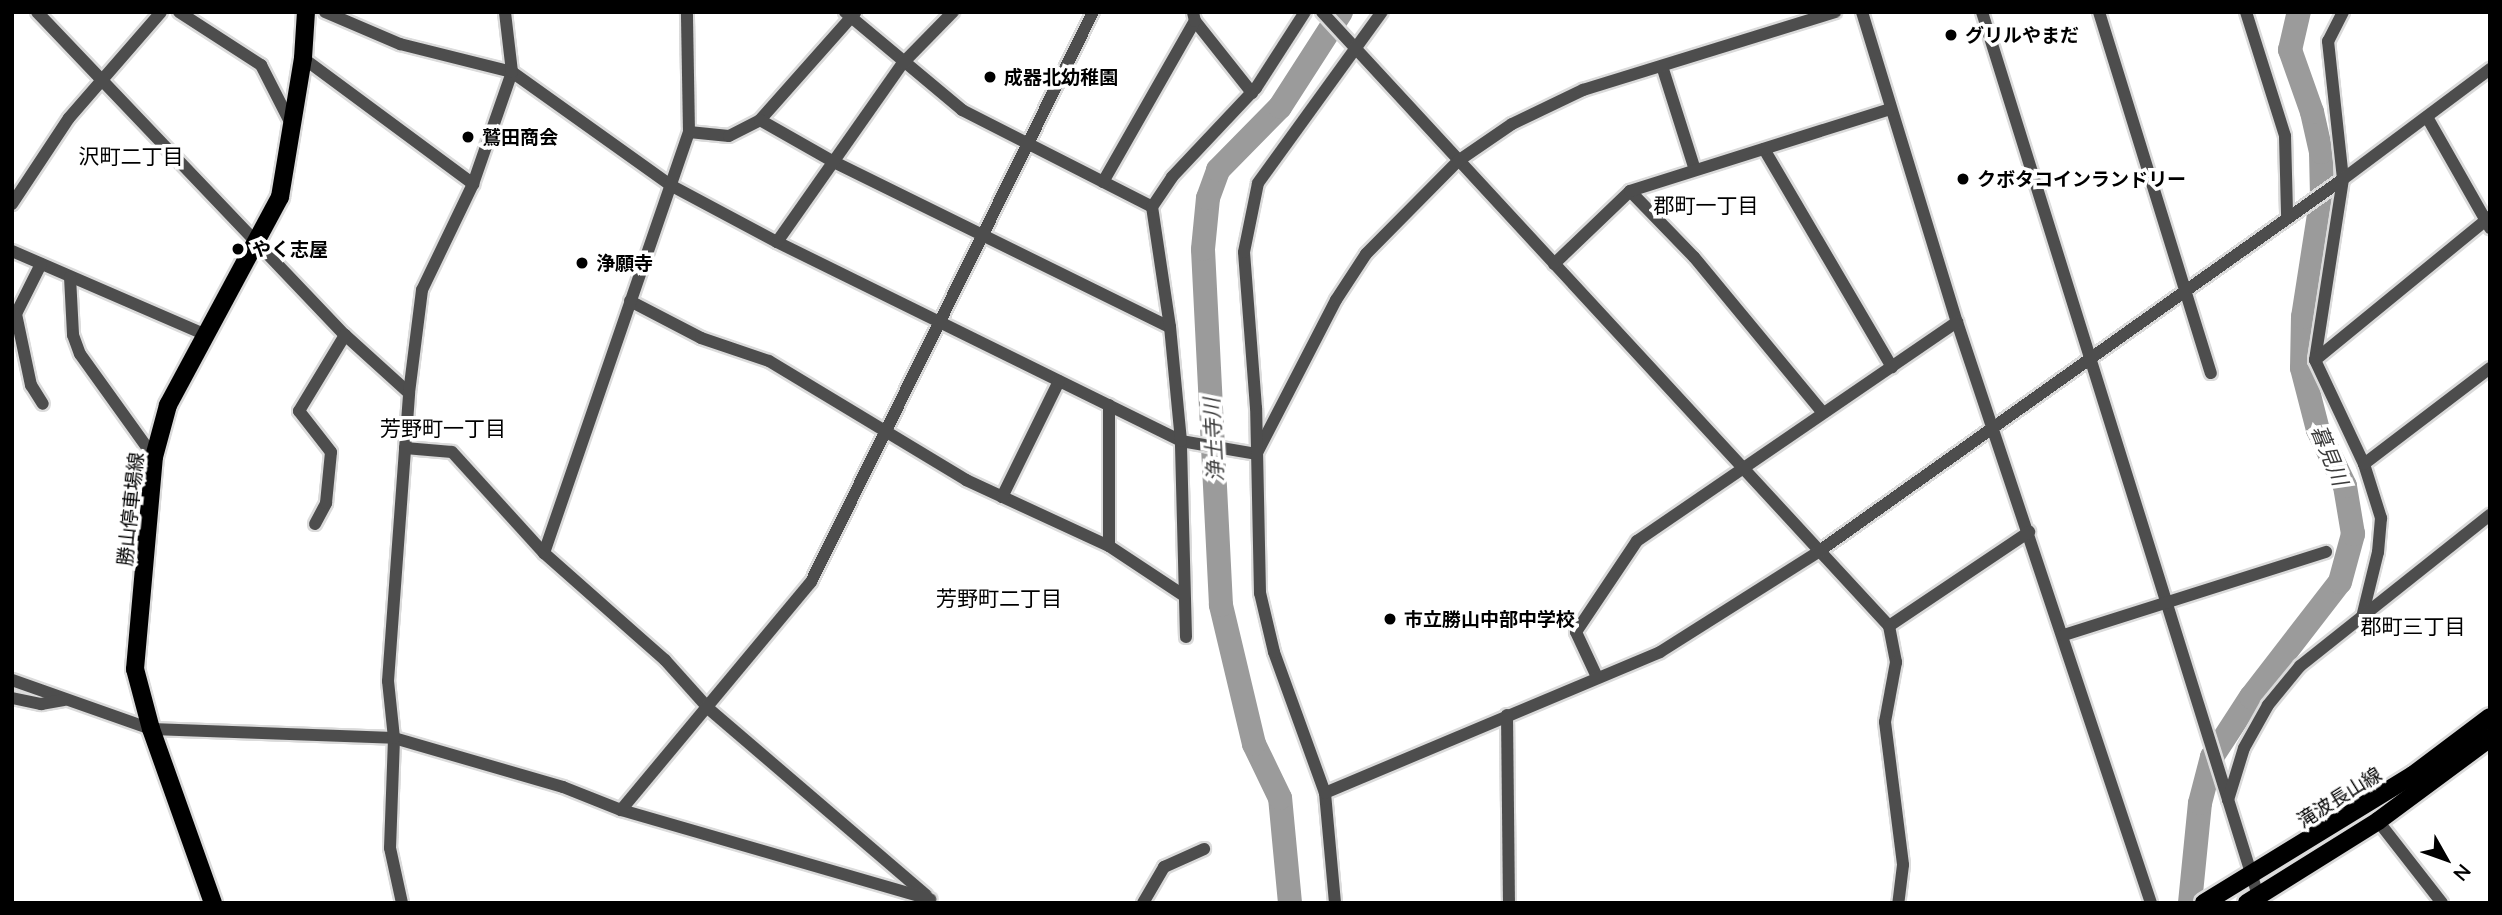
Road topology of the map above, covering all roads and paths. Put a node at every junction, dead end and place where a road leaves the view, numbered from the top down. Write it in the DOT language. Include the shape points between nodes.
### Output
graph roads {
  1 [pos="37,12"];
  2 [pos="161,12"];
  3 [pos="179,12"];
  4 [pos="306,12"];
  5 [pos="325,12"];
  6 [pos="505,12"];
  7 [pos="687,12"];
  8 [pos="953,12"];
  9 [pos="1093,12"];
  10 [pos="1305,12"];
  11 [pos="1322,12"];
  12 [pos="1382,12"];
  13 [pos="1835,12"];
  14 [pos="1862,12"];
  15 [pos="1982,12"];
  16 [pos="2099,12"];
  17 [pos="2246,12"];
  18 [pos="2343,12"];
  19 [pos="851,14"];
  20 [pos="1194,16"];
  21 [pos="1355,49"];
  22 [pos="303,58"];
  23 [pos="902,64"];
  24 [pos="1662,66"];
  25 [pos="2490,69"];
  26 [pos="512,72"];
  27 [pos="105,79"];
  28 [pos="1252,93"];
  29 [pos="1890,109"];
  30 [pos="2427,117"];
  31 [pos="760,120"];
  32 [pos="291,124"];
  33 [pos="689,132"];
  34 [pos="1028,144"];
  35 [pos="1764,149"];
  36 [pos="1458,161"];
  37 [pos="834,162"];
  38 [pos="1695,170"];
  39 [pos="2343,179"];
  40 [pos="1103,182"];
  41 [pos="473,184"];
  42 [pos="672,186"];
  43 [pos="1630,191"];
  44 [pos="12,204"];
  45 [pos="1152,207"];
  46 [pos="2290,213"];
  47 [pos="2488,222"];
  48 [pos="982,235"];
  49 [pos="259,242"];
  50 [pos="777,242"];
  51 [pos="12,251"];
  52 [pos="41,264"];
  53 [pos="1553,264"];
  54 [pos="71,277"];
  55 [pos="2185,289"];
  56 [pos="630,301"];
  57 [pos="937,321"];
  58 [pos="1957,322"];
  59 [pos="1170,327"];
  60 [pos="204,334"];
  61 [pos="345,335"];
  62 [pos="2089,357"];
  63 [pos="2315,359"];
  64 [pos="1892,367"];
  65 [pos="2490,368"];
  66 [pos="2211,373"];
  67 [pos="1059,381"];
  68 [pos="409,393"];
  69 [pos="43,404"];
  70 [pos="1109,405"];
  71 [pos="1824,413"];
  72 [pos="1992,427"];
  73 [pos="886,434"];
  74 [pos="1186,442"];
  75 [pos="405,448"];
  76 [pos="1256,454"];
  77 [pos="155,457"];
  78 [pos="2364,464"];
  79 [pos="1742,468"];
  80 [pos="1002,497"];
  81 [pos="2490,515"];
  82 [pos="315,524"];
  83 [pos="2029,533"];
  84 [pos="1109,546"];
  85 [pos="1818,552"];
  86 [pos="2326,552"];
  87 [pos="544,553"];
  88 [pos="1183,595"];
  89 [pos="2164,604"];
  90 [pos="2362,617"];
  91 [pos="1889,626"];
  92 [pos="2064,635"];
  93 [pos="1186,637"];
  94 [pos="1597,677"];
  95 [pos="12,680"];
  96 [pos="12,698"];
  97 [pos="64,700"];
  98 [pos="709,709"];
  99 [pos="1507,715"];
  100 [pos="2490,717"];
  101 [pos="151,729"];
  102 [pos="394,737"];
  103 [pos="2490,738"];
  104 [pos="1325,793"];
  105 [pos="2228,804"];
  106 [pos="621,810"];
  107 [pos="2378,821"];
  108 [pos="1204,849"];
  109 [pos="2254,873"];
  110 [pos="932,901"];
  111 [pos="2208,901"];
  112 [pos="2255,901"];
  113 [pos="213,903"];
  114 [pos="402,903"];
  115 [pos="1143,903"];
  116 [pos="1335,903"];
  117 [pos="1509,903"];
  118 [pos="1898,903"];
  119 [pos="2151,903"];
  120 [pos="2442,903"];
  1 -- 27 [label="street"];
  2 -- 27 [label="street"];
  3 -- 32 [label="street" via="261,65"];
  4 -- 22 [label="main road, 勝山停車場線"];
  5 -- 26 [label="street" via="400,44"];
  6 -- 26 [label="street"];
  7 -- 33 [label="street"];
  8 -- 23 [label="street"];
  9 -- 34 [label="street"];
  10 -- 28 [label="street"];
  11 -- 21 [label="street"];
  12 -- 21 [label="street"];
  13 -- 24 [label="street"];
  14 -- 29 [label="street"];
  15 -- 62 [label="street"];
  16 -- 55 [label="street"];
  17 -- 46 [label="street" via="2285,136"];
  18 -- 39 [label="street" via="2328,41"];
  19 -- 23 [label="street"];
  19 -- 31 [label="street"];
  20 -- 28 [label="street"];
  20 -- 40 [label="street"];
  21 -- 36 [label="street"];
  21 -- 76 [label="street" via="1275,155 1250,207 1244,281 1254,358"];
  22 -- 32 [label="main road, 勝山停車場線"];
  22 -- 41 [label="street"];
  23 -- 34 [label="street" via="962,110"];
  23 -- 37 [label="street"];
  24 -- 36 [label="street" via="1546,105"];
  24 -- 38 [label="street"];
  25 -- 30 [label="street"];
  26 -- 41 [label="street"];
  26 -- 42 [label="street"];
  27 -- 44 [label="street" via="69,118"];
  27 -- 49 [label="street"];
  28 -- 45 [label="street" via="1171,177"];
  29 -- 35 [label="street"];
  29 -- 58 [label="street"];
  30 -- 39 [label="street"];
  30 -- 47 [label="street"];
  31 -- 33 [label="street" via="729,136"];
  31 -- 37 [label="street"];
  32 -- 49 [label="main road, 勝山停車場線" via="280,197"];
  33 -- 42 [label="street"];
  34 -- 40 [label="street"];
  34 -- 48 [label="street"];
  35 -- 38 [label="street"];
  35 -- 64 [label="street"];
  36 -- 53 [label="street"];
  36 -- 76 [label="street" via="1366,254 1336,300"];
  37 -- 48 [label="street"];
  37 -- 50 [label="street"];
  38 -- 43 [label="street"];
  39 -- 46 [label="street"];
  39 -- 63 [label="street"];
  40 -- 45 [label="street"];
  41 -- 68 [label="street" via="422,290"];
  42 -- 50 [label="street"];
  42 -- 56 [label="street"];
  43 -- 53 [label="street"];
  43 -- 71 [label="street" via="1694,257"];
  45 -- 59 [label="street"];
  46 -- 55 [label="street"];
  47 -- 63 [label="street"];
  48 -- 57 [label="street"];
  48 -- 59 [label="street"];
  49 -- 60 [label="main road, 勝山停車場線"];
  49 -- 61 [label="street"];
  50 -- 57 [label="street"];
  51 -- 52 [label="street"];
  52 -- 54 [label="street"];
  52 -- 69 [label="street" via="16,314 31,385"];
  53 -- 79 [label="street"];
  54 -- 60 [label="street"];
  54 -- 77 [label="street" via="73,335 80,354"];
  55 -- 62 [label="street"];
  55 -- 66 [label="street"];
  56 -- 73 [label="street" via="701,338 769,361"];
  56 -- 87 [label="street"];
  57 -- 67 [label="street"];
  57 -- 73 [label="street"];
  58 -- 64 [label="street"];
  58 -- 72 [label="street"];
  59 -- 74 [label="street"];
  60 -- 77 [label="main road, 勝山停車場線" via="168,405"];
  61 -- 68 [label="street"];
  61 -- 82 [label="street" via="299,411 331,452 327,503"];
  62 -- 72 [label="street"];
  62 -- 89 [label="street"];
  63 -- 78 [label="street"];
  64 -- 71 [label="street"];
  65 -- 78 [label="street"];
  67 -- 70 [label="street"];
  67 -- 80 [label="street"];
  68 -- 75 [label="street"];
  70 -- 74 [label="street"];
  70 -- 84 [label="street"];
  71 -- 79 [label="street"];
  72 -- 83 [label="street"];
  72 -- 85 [label="street"];
  73 -- 80 [label="street"];
  73 -- 98 [label="street" via="811,582"];
  74 -- 76 [label="street"];
  74 -- 88 [label="street"];
  75 -- 87 [label="street" via="453,452"];
  75 -- 102 [label="street" via="388,681"];
  76 -- 104 [label="street" via="1260,593 1274,652"];
  77 -- 101 [label="main road, 勝山停車場線" via="135,669"];
  78 -- 90 [label="street" via="2381,518"];
  79 -- 85 [label="street"];
  79 -- 94 [label="street" via="1628,552 1576,632"];
  80 -- 84 [label="street"];
  81 -- 90 [label="street"];
  83 -- 91 [label="street"];
  83 -- 92 [label="street"];
  84 -- 88 [label="street"];
  85 -- 91 [label="street"];
  85 -- 94 [label="street" via="1660,652"];
  86 -- 89 [label="street"];
  87 -- 98 [label="street" via="665,660"];
  88 -- 93 [label="street"];
  89 -- 92 [label="street"];
  89 -- 105 [label="street"];
  90 -- 105 [label="street" via="2300,666 2268,705 2230,782"];
  91 -- 118 [label="street" via="1896,662 1885,722 1903,865"];
  92 -- 119 [label="street"];
  94 -- 99 [label="street"];
  95 -- 97 [label="street"];
  96 -- 97 [label="street" via="41,704"];
  97 -- 101 [label="street"];
  98 -- 106 [label="street"];
  98 -- 110 [label="street"];
  99 -- 104 [label="street"];
  99 -- 117 [label="street"];
  100 -- 109 [label="main road, 滝波長山線" via="2413,775"];
  101 -- 102 [label="street"];
  101 -- 113 [label="main road, 勝山停車場線"];
  102 -- 106 [label="street" via="563,787"];
  102 -- 114 [label="street" via="390,848"];
  103 -- 107 [label="main road, 滝波長山線"];
  104 -- 116 [label="street"];
  105 -- 109 [label="street"];
  106 -- 110 [label="street"];
  107 -- 112 [label="main road, 滝波長山線"];
  107 -- 120 [label="street"];
  108 -- 115 [label="street" via="1164,867"];
  109 -- 111 [label="main road, 滝波長山線"];
  109 -- 112 [label="street"];
}
